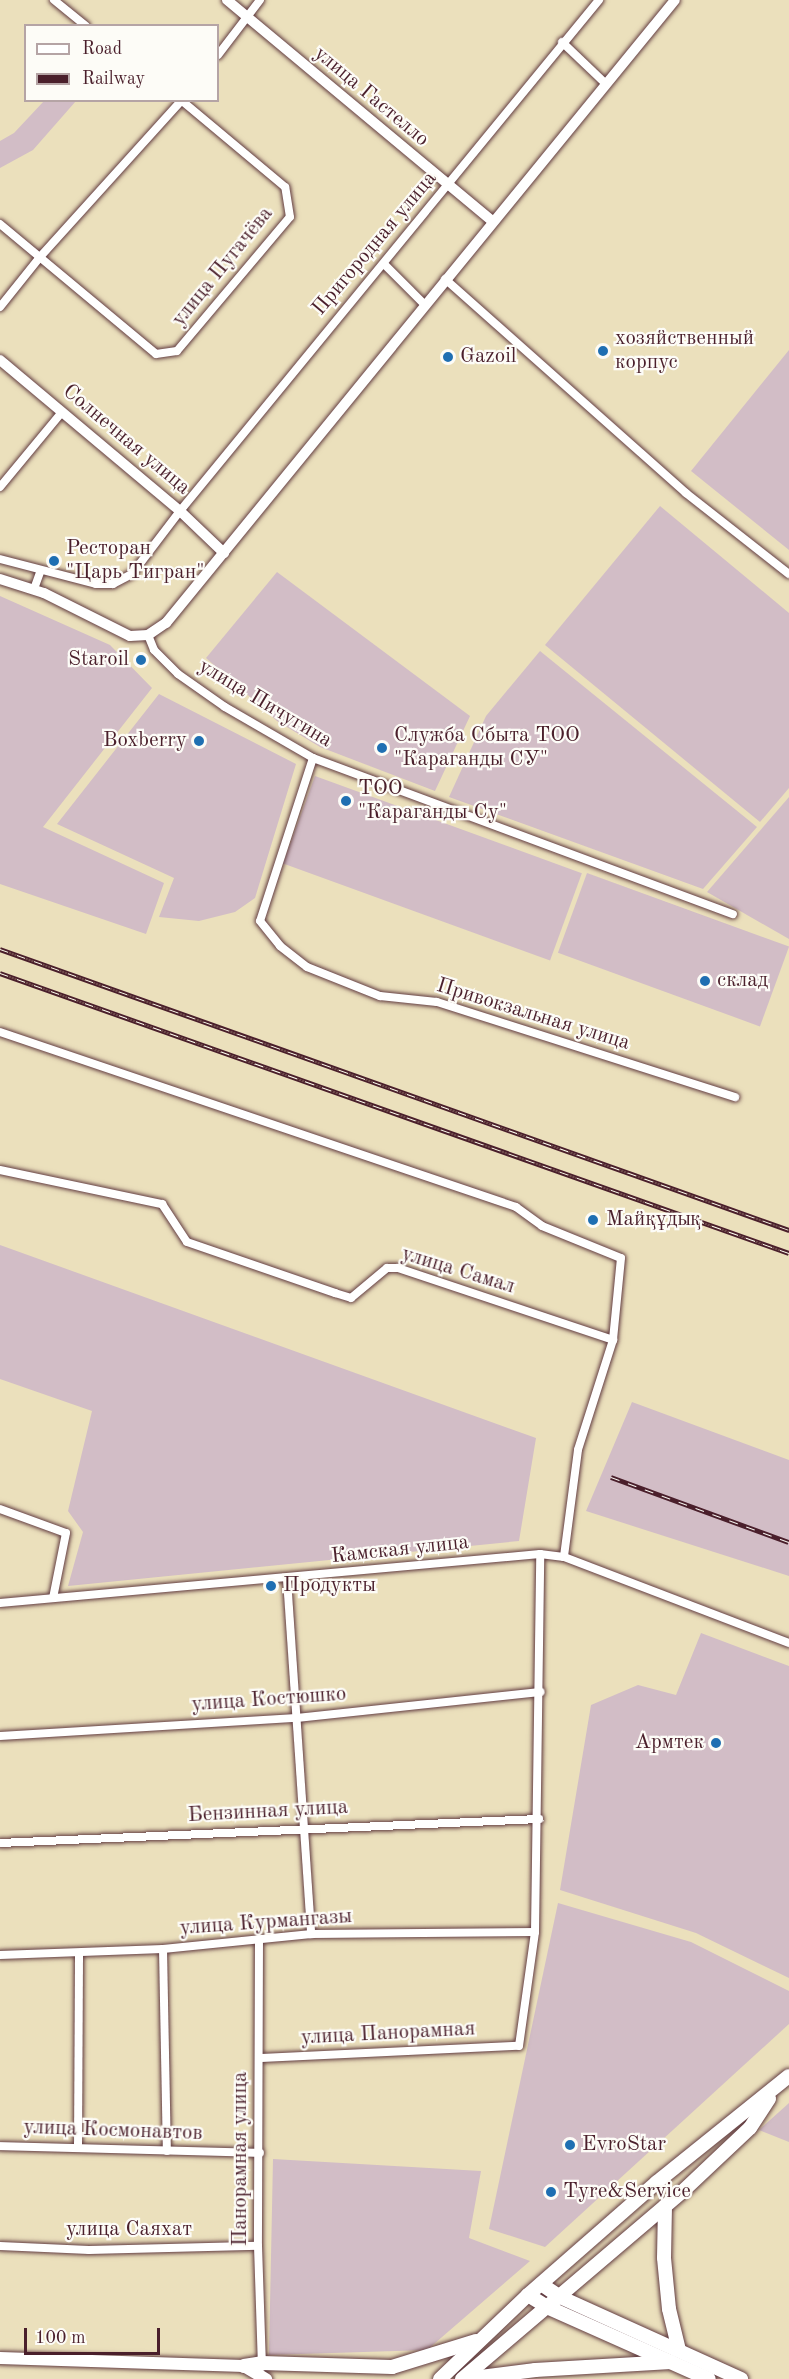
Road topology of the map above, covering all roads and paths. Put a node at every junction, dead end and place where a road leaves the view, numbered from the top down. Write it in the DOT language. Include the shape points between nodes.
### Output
graph roads {
  1 [pos="54,0"];
  2 [pos="227,0"];
  3 [pos="260,0"];
  4 [pos="599,0"];
  5 [pos="675,0"];
  6 [pos="247,16"];
  7 [pos="84,24"];
  8 [pos="562,42"];
  9 [pos="219,54"];
  10 [pos="606,84"];
  11 [pos="181,102"];
  12 [pos="183,102"];
  13 [pos="448,187"];
  14 [pos="492,222"];
  15 [pos="0,224"];
  16 [pos="40,257"];
  17 [pos="384,264"];
  18 [pos="445,279"];
  19 [pos="424,304"];
  20 [pos="0,307"];
  21 [pos="0,360"];
  22 [pos="62,412"];
  23 [pos="0,486"];
  24 [pos="180,511"];
  25 [pos="224,553"];
  26 [pos="0,559"];
  27 [pos="41,570"];
  28 [pos="789,574"];
  29 [pos="0,579"];
  30 [pos="34,589"];
  31 [pos="148,635"];
  32 [pos="313,758"];
  33 [pos="733,914"];
  34 [pos="0,1032"];
  35 [pos="735,1097"];
  36 [pos="0,1170"];
  37 [pos="613,1340"];
  38 [pos="0,1509"];
  39 [pos="540,1554"];
  40 [pos="564,1557"];
  41 [pos="287,1579"];
  42 [pos="53,1598"];
  43 [pos="0,1603"];
  44 [pos="789,1643"];
  45 [pos="541,1692"];
  46 [pos="296,1718"];
  47 [pos="0,1736"];
  48 [pos="538,1819"];
  49 [pos="305,1827"];
  50 [pos="0,1843"];
  51 [pos="535,1932"];
  52 [pos="311,1934"];
  53 [pos="260,1939"];
  54 [pos="163,1949"];
  55 [pos="78,1954"];
  56 [pos="0,1955"];
  57 [pos="260,2058"];
  58 [pos="789,2076"];
  59 [pos="777,2088"];
  60 [pos="0,2146"];
  61 [pos="78,2148"];
  62 [pos="167,2151"];
  63 [pos="260,2154"];
  64 [pos="665,2206"];
  65 [pos="0,2246"];
  66 [pos="258,2246"];
  67 [pos="542,2284"];
  68 [pos="528,2295"];
  69 [pos="560,2297"];
  70 [pos="547,2307"];
  71 [pos="480,2339"];
  72 [pos="679,2350"];
  73 [pos="0,2358"];
  74 [pos="671,2362"];
  75 [pos="262,2363"];
  76 [pos="244,2366"];
  77 [pos="264,2378"];
  78 [pos="440,2379"];
  79 [pos="464,2379"];
  80 [pos="709,2379"];
  81 [pos="741,2379"];
  1 -- 7 [label="street"];
  2 -- 6 [label="street, улица Гастелло"];
  3 -- 6 [label="street"];
  4 -- 8 [label="street, Пригородная улица"];
  5 -- 10 [label="street"];
  6 -- 9 [label="street"];
  6 -- 13 [label="street, улица Гастелло"];
  8 -- 10 [label="street"];
  8 -- 13 [label="street, Пригородная улица"];
  10 -- 14 [label="street"];
  11 -- 16 [label="street"];
  12 -- 16 [label="street, улица Пугачёва" via="285,187 290,217 177,351 156,354"];
  13 -- 14 [label="street, улица Гастелло"];
  13 -- 17 [label="street, Пригородная улица"];
  14 -- 18 [label="street"];
  15 -- 16 [label="street, улица Пугачёва"];
  16 -- 20 [label="street"];
  17 -- 19 [label="street"];
  17 -- 24 [label="street, Пригородная улица"];
  18 -- 19 [label="street"];
  18 -- 28 [label="street" via="686,493"];
  19 -- 25 [label="street"];
  21 -- 22 [label="street, Солнечная улица"];
  22 -- 23 [label="street"];
  22 -- 24 [label="street, Солнечная улица"];
  24 -- 25 [label="street, Солнечная улица"];
  24 -- 27 [label="street, Пригородная улица" via="132,574 113,584"];
  25 -- 31 [label="street" via="166,623"];
  26 -- 27 [label="street, Пригородная улица"];
  27 -- 30 [label="street"];
  29 -- 30 [label="street"];
  30 -- 31 [label="street" via="130,636"];
  31 -- 32 [label="street, улица Пичугина" via="154,650 178,674 225,707"];
  32 -- 33 [label="street, улица Пичугина"];
  32 -- 35 [label="street, Привокзальная улица" via="260,921 280,946 307,967 380,996 437,1002"];
  34 -- 37 [label="street" via="506,1203 542,1226 621,1258"];
  36 -- 37 [label="street, улица Самал" via="162,1204 187,1242 351,1298 387,1268 399,1268"];
  37 -- 40 [label="street" via="578,1450"];
  38 -- 42 [label="street" via="66,1533"];
  39 -- 40 [label="street, Камская улица"];
  39 -- 41 [label="street, Камская улица"];
  39 -- 45 [label="street"];
  40 -- 44 [label="street, Камская улица"];
  41 -- 42 [label="street, Камская улица"];
  41 -- 46 [label="street"];
  42 -- 43 [label="street, Камская улица"];
  45 -- 46 [label="street, улица Костюшко"];
  45 -- 48 [label="street"];
  46 -- 47 [label="street, улица Костюшко"];
  46 -- 49 [label="street"];
  48 -- 49 [label="street, Бензинная улица"];
  48 -- 51 [label="street"];
  49 -- 50 [label="street, Бензинная улица"];
  49 -- 52 [label="street"];
  51 -- 52 [label="street, улица Курмангазы"];
  51 -- 57 [label="street, улица Панорамная" via="519,2046"];
  52 -- 53 [label="street, улица Курмангазы"];
  53 -- 54 [label="street, улица Курмангазы"];
  53 -- 57 [label="street, Панорамная улица"];
  54 -- 55 [label="street, улица Курмангазы"];
  54 -- 62 [label="street"];
  55 -- 56 [label="street, улица Курмангазы"];
  55 -- 61 [label="street"];
  57 -- 63 [label="street, Панорамная улица"];
  58 -- 59 [label="main road"];
  59 -- 64 [label="main road" via="750,2128"];
  59 -- 67 [label="main road" via="657,2182"];
  60 -- 61 [label="street, улица Космонавтов"];
  61 -- 62 [label="street, улица Космонавтов"];
  62 -- 63 [label="street, улица Космонавтов"];
  63 -- 66 [label="street, Панорамная улица"];
  64 -- 69 [label="main road"];
  64 -- 72 [label="main road" via="664,2259 669,2308"];
  65 -- 66 [label="street, улица Саяхат" via="89,2250"];
  66 -- 75 [label="street, Панорамная улица"];
  67 -- 68 [label="main road"];
  67 -- 69 [label="main road"];
  68 -- 70 [label="main road"];
  68 -- 71 [label="main road"];
  69 -- 70 [label="main road"];
  69 -- 72 [label="main road"];
  70 -- 74 [label="main road"];
  70 -- 79 [label="main road"];
  71 -- 75 [label="main road" via="421,2361 392,2367"];
  71 -- 78 [label="main road"];
  72 -- 81 [label="main road"];
  73 -- 76 [label="main road"];
  74 -- 79 [label="main road" via="535,2370"];
  74 -- 80 [label="main road"];
  75 -- 76 [label="main road"];
  75 -- 77 [label="street, Панорамная улица"];
  76 -- 77 [label="main road"];
}
